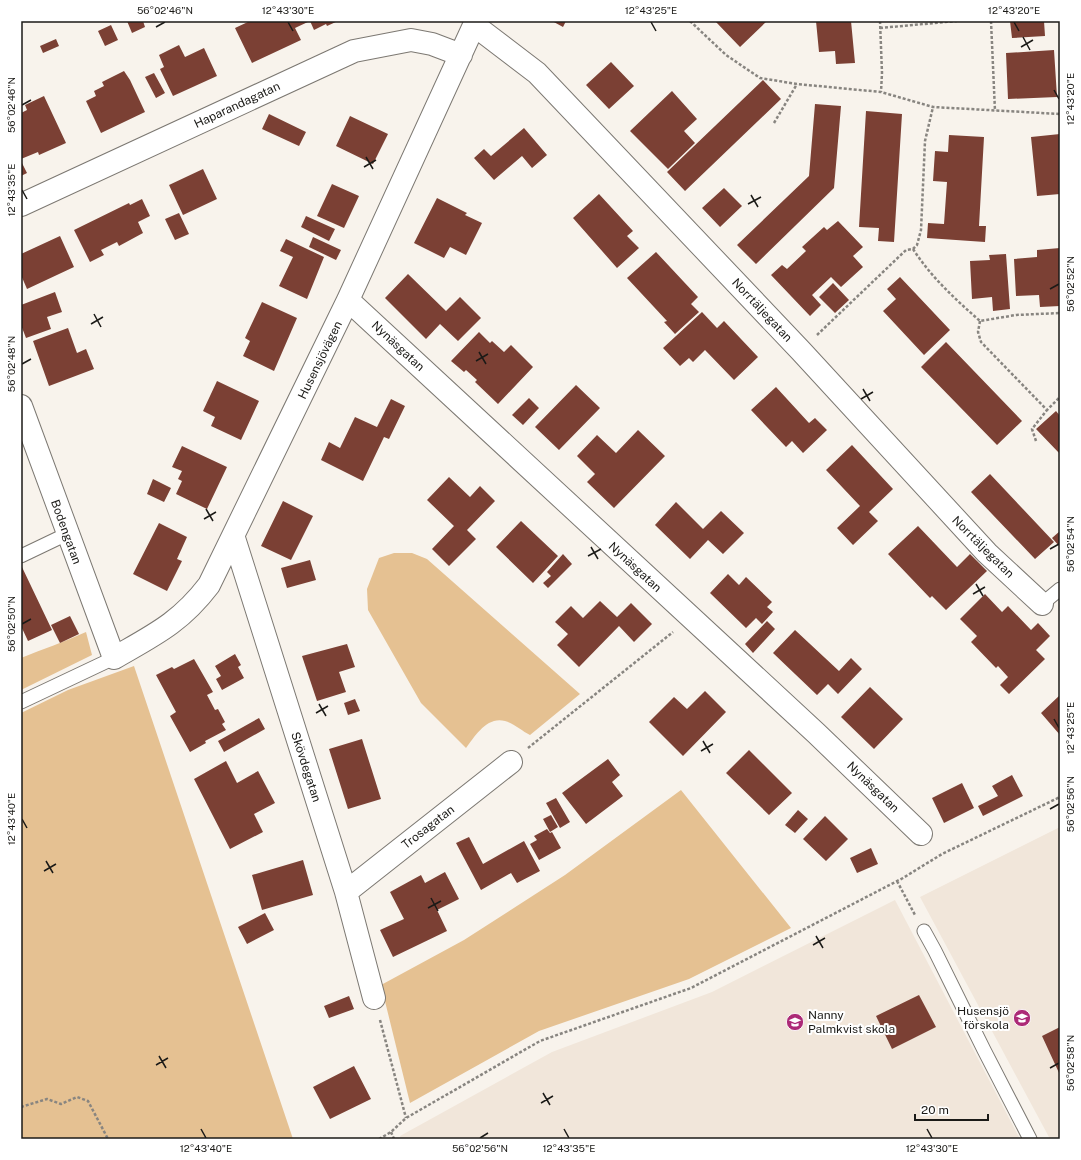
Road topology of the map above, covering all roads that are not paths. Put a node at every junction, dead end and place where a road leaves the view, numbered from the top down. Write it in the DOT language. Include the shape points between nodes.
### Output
graph roads {
  1 [pos="475,23"];
  2 [pos="461,55"];
  3 [pos="21,205"];
  4 [pos="348,300"];
  5 [pos="21,406"];
  6 [pos="67,534"];
  7 [pos="234,538"];
  8 [pos="21,556"];
  9 [pos="1060,589"];
  10 [pos="1042,604"];
  11 [pos="114,658"];
  12 [pos="21,702"];
  13 [pos="511,762"];
  14 [pos="921,834"];
  15 [pos="346,892"];
  16 [pos="924,931"];
  17 [pos="374,998"];
  18 [pos="1030,1139"];
  1 -- 2 [label="street, Husensjövägen"];
  1 -- 10 [label="street, Norrtäljegatan" via="537,73 801,351 987,553"];
  2 -- 3 [label="street, Haparandagatan" via="432,44 411,40 354,51"];
  2 -- 4 [label="street, Husensjövägen"];
  4 -- 7 [label="street, Husensjövägen"];
  4 -- 14 [label="street, Nynäsgatan" via="816,733"];
  5 -- 6 [label="street, Bodengatan"];
  6 -- 8 [label="lane"];
  6 -- 11 [label="street, Bodengatan"];
  7 -- 11 [label="street, Husensjövägen" via="209,585 187,612 166,628"];
  7 -- 15 [label="street, Skövdegatan"];
  9 -- 10 [label="lane"];
  11 -- 12 [label="lane"];
  13 -- 15 [label="street, Trosagatan"];
  15 -- 17 [label="street, Skövdegatan"];
  16 -- 18 [label="lane"];
}
